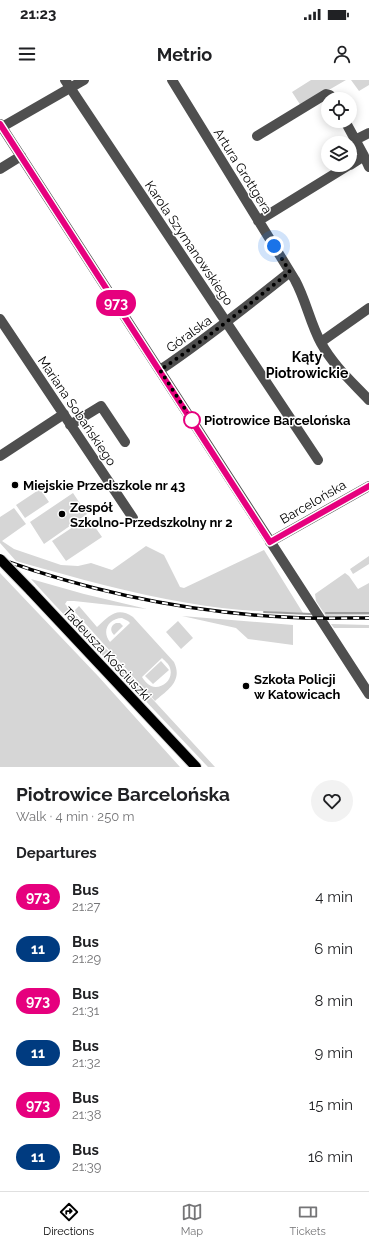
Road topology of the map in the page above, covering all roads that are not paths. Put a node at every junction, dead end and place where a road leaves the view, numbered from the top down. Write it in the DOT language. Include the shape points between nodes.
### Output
graph roads {
  1 [pos="84,80"];
  2 [pos="172,80"];
  3 [pos="68,84"];
  4 [pos="321,97"];
  5 [pos="1,125"];
  6 [pos="369,132"];
  7 [pos="257,136"];
  8 [pos="357,139"];
  9 [pos="357,144"];
  10 [pos="21,156"];
  11 [pos="364,156"];
  12 [pos="357,160"];
  13 [pos="369,167"];
  14 [pos="0,170"];
  15 [pos="338,172"];
  16 [pos="258,221"];
  17 [pos="290,272"];
  18 [pos="369,308"];
  19 [pos="0,319"];
  20 [pos="227,322"];
  21 [pos="321,342"];
  22 [pos="160,370"];
  23 [pos="369,400"];
  24 [pos="64,414"];
  25 [pos="70,425"];
  26 [pos="126,442"];
  27 [pos="0,456"];
  28 [pos="318,460"];
  29 [pos="369,486"];
  30 [pos="133,518"];
  31 [pos="270,542"];
  32 [pos="0,559"];
  33 [pos="369,694"];
  34 [pos="196,767"];
  1 -- 3 [label="street"];
  2 -- 16 [label="street, Artura Grottgera"];
  3 -- 5 [label="street"];
  3 -- 20 [label="street, Karola Szymanowskiego"];
  4 -- 7 [label="street"];
  5 -- 10 [label="street"];
  6 -- 8 [label="street"];
  9 -- 11 [label="street"];
  10 -- 14 [label="street"];
  10 -- 22 [label="street"];
  11 -- 12 [label="street"];
  11 -- 13 [label="street"];
  15 -- 16 [label="street"];
  16 -- 17 [label="street, Artura Grottgera"];
  17 -- 20 [label="street, Góralska"];
  17 -- 21 [label="street, Artura Grottgera" via="304,298"];
  18 -- 21 [label="street"];
  19 -- 24 [label="street, Mariana Sobańskiego"];
  20 -- 22 [label="street, Góralska"];
  20 -- 28 [label="street, Karola Szymanowskiego"];
  21 -- 23 [label="street, Artura Grottgera" via="332,360"];
  22 -- 31 [label="street"];
  24 -- 25 [label="street, Mariana Sobańskiego"];
  24 -- 27 [label="street"];
  25 -- 26 [label="street" via="101,406"];
  25 -- 30 [label="street, Mariana Sobańskiego"];
  29 -- 31 [label="street, Barcelońska"];
  31 -- 33 [label="street"];
  32 -- 34 [label="main road, Tadeusza Kościuszki, bridge"];
}
